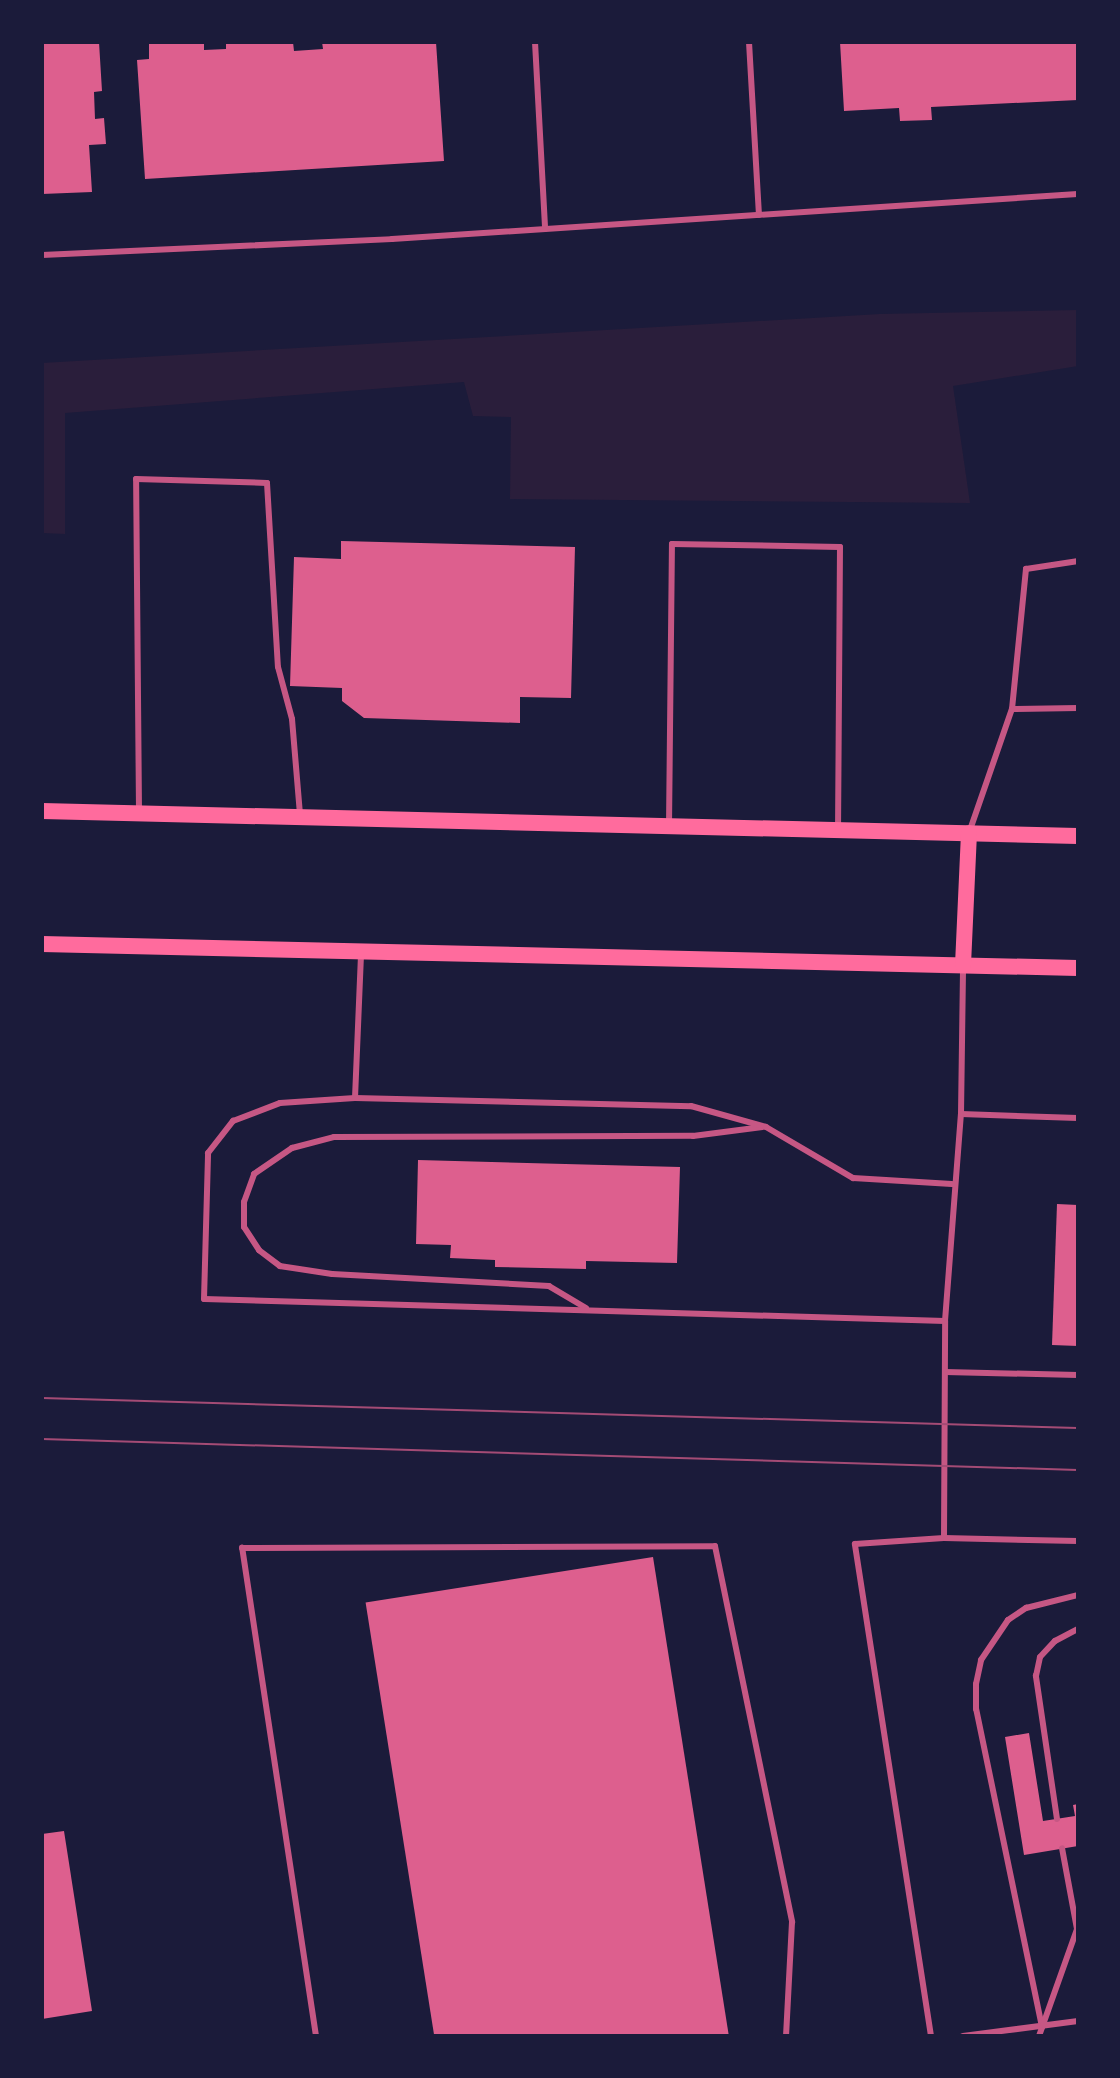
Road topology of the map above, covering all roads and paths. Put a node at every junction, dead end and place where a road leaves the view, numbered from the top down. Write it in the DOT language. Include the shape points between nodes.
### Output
graph roads {
  1 [pos="535,42"];
  2 [pos="749,42"];
  3 [pos="1078,194"];
  4 [pos="759,215"];
  5 [pos="545,229"];
  6 [pos="42,255"];
  7 [pos="1078,561"];
  8 [pos="1078,708"];
  9 [pos="1012,709"];
  10 [pos="42,811"];
  11 [pos="139,813"];
  12 [pos="301,818"];
  13 [pos="669,827"];
  14 [pos="838,830"];
  15 [pos="969,833"];
  16 [pos="1078,836"];
  17 [pos="42,944"];
  18 [pos="361,952"];
  19 [pos="963,965"];
  20 [pos="1078,968"];
  21 [pos="355,1098"];
  22 [pos="961,1114"];
  23 [pos="1078,1118"];
  24 [pos="766,1127"];
  25 [pos="952,1184"];
  26 [pos="589,1310"];
  27 [pos="945,1321"];
  28 [pos="945,1372"];
  29 [pos="1078,1375"];
  30 [pos="944,1538"];
  31 [pos="1078,1541"];
  32 [pos="1078,1595"];
  33 [pos="1078,1629"];
  34 [pos="1057,1819"];
  35 [pos="1062,1848"];
  36 [pos="1078,2021"];
  37 [pos="1042,2027"];
  38 [pos="316,2036"];
  39 [pos="786,2036"];
  40 [pos="931,2036"];
  41 [pos="963,2036"];
  42 [pos="1039,2036"];
  1 -- 5 [label="lane"];
  2 -- 4 [label="lane"];
  3 -- 4 [label="lane"];
  4 -- 5 [label="lane"];
  5 -- 6 [label="lane"];
  7 -- 9 [label="lane" via="1026,569"];
  8 -- 9 [label="lane"];
  9 -- 15 [label="lane"];
  10 -- 11 [label="main road"];
  11 -- 12 [label="main road"];
  11 -- 12 [label="lane" via="136,479 267,483 278,667 292,719"];
  12 -- 13 [label="main road"];
  13 -- 14 [label="main road"];
  13 -- 14 [label="lane" via="672,544 840,547"];
  14 -- 15 [label="main road"];
  15 -- 16 [label="main road"];
  15 -- 19 [label="main road"];
  17 -- 18 [label="main road"];
  18 -- 19 [label="main road"];
  18 -- 21 [label="lane"];
  19 -- 20 [label="main road"];
  19 -- 22 [label="lane"];
  21 -- 24 [label="lane" via="691,1106"];
  21 -- 26 [label="lane" via="268,1107 233,1121 208,1153 204,1299"];
  22 -- 23 [label="lane"];
  22 -- 25 [label="lane"];
  24 -- 25 [label="lane" via="853,1178"];
  24 -- 26 [label="lane" via="693,1136 334,1137 292,1148 254,1174 244,1202 244,1227 259,1250 280,1266 332,1274 549,1286"];
  25 -- 27 [label="lane"];
  26 -- 27 [label="lane"];
  27 -- 28 [label="lane"];
  28 -- 29 [label="lane"];
  28 -- 30 [label="lane"];
  30 -- 31 [label="lane"];
  30 -- 40 [label="lane" via="855,1544"];
  32 -- 37 [label="lane" via="1026,1608 1008,1620 981,1660 976,1684 979,1724"];
  33 -- 34 [label="lane" via="1040,1657 1036,1676"];
  35 -- 37 [label="lane" via="1077,1929"];
  36 -- 37 [label="lane"];
  37 -- 41 [label="lane"];
  37 -- 42 [label="lane"];
  38 -- 39 [label="lane" via="242,1548 715,1546 792,1922"];
}
